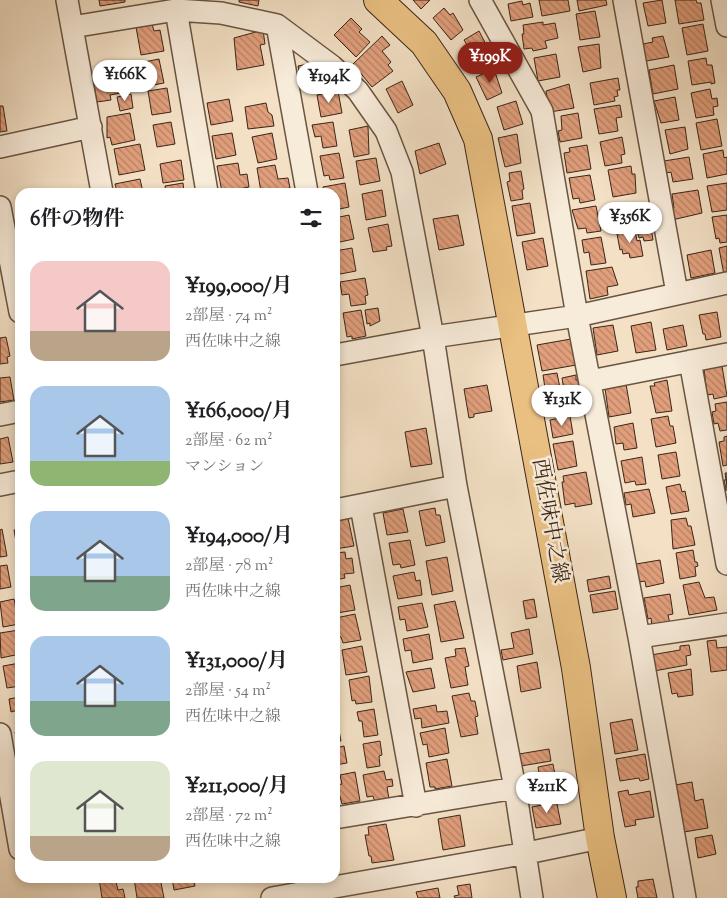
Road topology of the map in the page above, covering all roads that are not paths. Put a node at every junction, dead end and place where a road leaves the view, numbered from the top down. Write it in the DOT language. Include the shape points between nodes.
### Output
graph roads {
  1 [pos="67,0"];
  2 [pos="378,0"];
  3 [pos="480,0"];
  4 [pos="624,0"];
  5 [pos="722,0"];
  6 [pos="176,10"];
  7 [pos="277,26"];
  8 [pos="727,26"];
  9 [pos="72,27"];
  10 [pos="91,127"];
  11 [pos="0,147"];
  12 [pos="101,188"];
  13 [pos="206,188"];
  14 [pos="307,188"];
  15 [pos="0,207"];
  16 [pos="727,283"];
  17 [pos="15,286"];
  18 [pos="677,293"];
  19 [pos="577,316"];
  20 [pos="512,326"];
  21 [pos="433,337"];
  22 [pos="340,350"];
  23 [pos="727,354"];
  24 [pos="690,360"];
  25 [pos="590,381"];
  26 [pos="15,412"];
  27 [pos="0,415"];
  28 [pos="15,482"];
  29 [pos="0,484"];
  30 [pos="456,486"];
  31 [pos="361,506"];
  32 [pos="340,509"];
  33 [pos="727,564"];
  34 [pos="727,624"];
  35 [pos="639,637"];
  36 [pos="0,734"];
  37 [pos="515,788"];
  38 [pos="416,806"];
  39 [pos="340,817"];
  40 [pos="15,820"];
  41 [pos="600,838"];
  42 [pos="527,853"];
  43 [pos="284,892"];
  44 [pos="532,898"];
  45 [pos="612,898"];
  46 [pos="685,898"];
  1 -- 9 [label="street"];
  2 -- 20 [label="main road, 西佐味中之線" via="424,43 457,91 478,139"];
  3 -- 19 [label="street" via="542,111"];
  4 -- 18 [label="street"];
  5 -- 8 [label="street"];
  6 -- 7 [label="street" via="221,13"];
  6 -- 9 [label="street"];
  6 -- 13 [label="street"];
  7 -- 14 [label="street"];
  7 -- 21 [label="street" via="332,66 358,91 386,131 402,172"];
  9 -- 10 [label="street"];
  10 -- 11 [label="street"];
  10 -- 12 [label="street"];
  15 -- 17 [label="street"];
  16 -- 18 [label="street"];
  18 -- 19 [label="street"];
  19 -- 20 [label="street"];
  19 -- 25 [label="street"];
  20 -- 21 [label="street"];
  20 -- 41 [label="main road, 西佐味中之線" via="576,668"];
  21 -- 22 [label="street"];
  21 -- 30 [label="street"];
  23 -- 24 [label="street"];
  24 -- 25 [label="street"];
  24 -- 33 [label="street"];
  25 -- 35 [label="street"];
  26 -- 27 [label="street"];
  28 -- 29 [label="street"];
  30 -- 31 [label="street"];
  30 -- 37 [label="street"];
  31 -- 32 [label="street"];
  31 -- 38 [label="street"];
  34 -- 35 [label="street"];
  35 -- 46 [label="street"];
  36 -- 40 [label="street"];
  37 -- 38 [label="street"];
  37 -- 42 [label="street"];
  38 -- 39 [label="street"];
  41 -- 42 [label="street"];
  41 -- 45 [label="main road, 西佐味中之線"];
  42 -- 43 [label="street"];
  42 -- 44 [label="street"];
}
